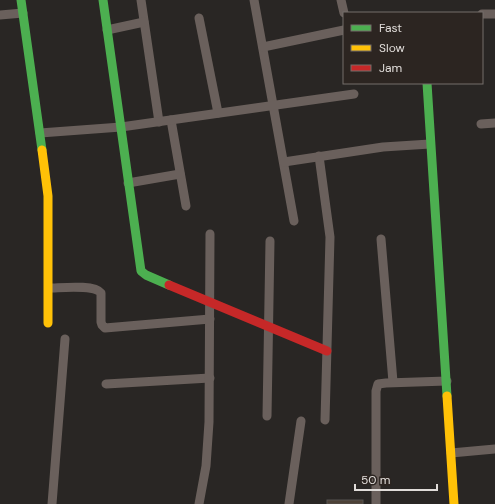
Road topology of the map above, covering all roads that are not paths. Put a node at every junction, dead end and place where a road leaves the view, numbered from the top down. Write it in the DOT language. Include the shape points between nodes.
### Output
graph roads {
  1 [pos="21,0"];
  2 [pos="103,0"];
  3 [pos="141,0"];
  4 [pos="254,0"];
  5 [pos="341,0"];
  6 [pos="344,12"];
  7 [pos="23,13"];
  8 [pos="483,14"];
  9 [pos="495,14"];
  10 [pos="0,15"];
  11 [pos="199,18"];
  12 [pos="144,22"];
  13 [pos="107,30"];
  14 [pos="343,30"];
  15 [pos="263,48"];
  16 [pos="427,84"];
  17 [pos="354,94"];
  18 [pos="274,105"];
  19 [pos="218,113"];
  20 [pos="171,120"];
  21 [pos="159,122"];
  22 [pos="495,123"];
  23 [pos="481,124"];
  24 [pos="121,127"];
  25 [pos="40,133"];
  26 [pos="430,144"];
  27 [pos="319,156"];
  28 [pos="284,162"];
  29 [pos="180,174"];
  30 [pos="128,182"];
  31 [pos="186,206"];
  32 [pos="294,222"];
  33 [pos="210,234"];
  34 [pos="381,239"];
  35 [pos="270,241"];
  36 [pos="49,288"];
  37 [pos="210,302"];
  38 [pos="210,319"];
  39 [pos="48,323"];
  40 [pos="269,327"];
  41 [pos="65,340"];
  42 [pos="327,351"];
  43 [pos="210,378"];
  44 [pos="447,381"];
  45 [pos="393,382"];
  46 [pos="106,384"];
  47 [pos="267,416"];
  48 [pos="325,420"];
  49 [pos="301,421"];
  50 [pos="495,450"];
  51 [pos="451,453"];
  52 [pos="52,504"];
  53 [pos="199,504"];
  54 [pos="289,504"];
  55 [pos="376,504"];
  56 [pos="454,504"];
  1 -- 7 [label="street"];
  2 -- 13 [label="street"];
  3 -- 12 [label="street"];
  4 -- 15 [label="street"];
  5 -- 6 [label="street"];
  7 -- 10 [label="street"];
  7 -- 25 [label="street"];
  8 -- 9 [label="street"];
  11 -- 19 [label="street"];
  12 -- 13 [label="street"];
  12 -- 21 [label="street"];
  13 -- 24 [label="street"];
  14 -- 15 [label="street"];
  15 -- 18 [label="street"];
  16 -- 26 [label="street"];
  17 -- 18 [label="street"];
  18 -- 19 [label="street"];
  18 -- 28 [label="street"];
  19 -- 20 [label="street"];
  20 -- 21 [label="street"];
  20 -- 29 [label="street"];
  21 -- 24 [label="street"];
  22 -- 23 [label="street"];
  24 -- 25 [label="street"];
  24 -- 30 [label="street"];
  25 -- 36 [label="street" via="49,208"];
  26 -- 27 [label="street" via="383,147"];
  26 -- 44 [label="street"];
  27 -- 28 [label="street"];
  27 -- 42 [label="street" via="330,237"];
  28 -- 32 [label="street"];
  29 -- 30 [label="street"];
  29 -- 31 [label="street"];
  30 -- 37 [label="street" via="141,271"];
  33 -- 37 [label="street"];
  34 -- 45 [label="street"];
  35 -- 40 [label="street"];
  36 -- 38 [label="street" via="97,289 101,293 101,322 105,328"];
  36 -- 39 [label="street"];
  37 -- 38 [label="street"];
  37 -- 40 [label="street"];
  38 -- 43 [label="street"];
  40 -- 42 [label="street"];
  40 -- 47 [label="street"];
  41 -- 52 [label="street"];
  42 -- 48 [label="street"];
  43 -- 46 [label="street"];
  43 -- 53 [label="street" via="206,466"];
  44 -- 45 [label="street"];
  44 -- 51 [label="street"];
  45 -- 55 [label="street" via="378,384 376,391"];
  49 -- 54 [label="street"];
  50 -- 51 [label="street"];
  51 -- 56 [label="street"];
}
